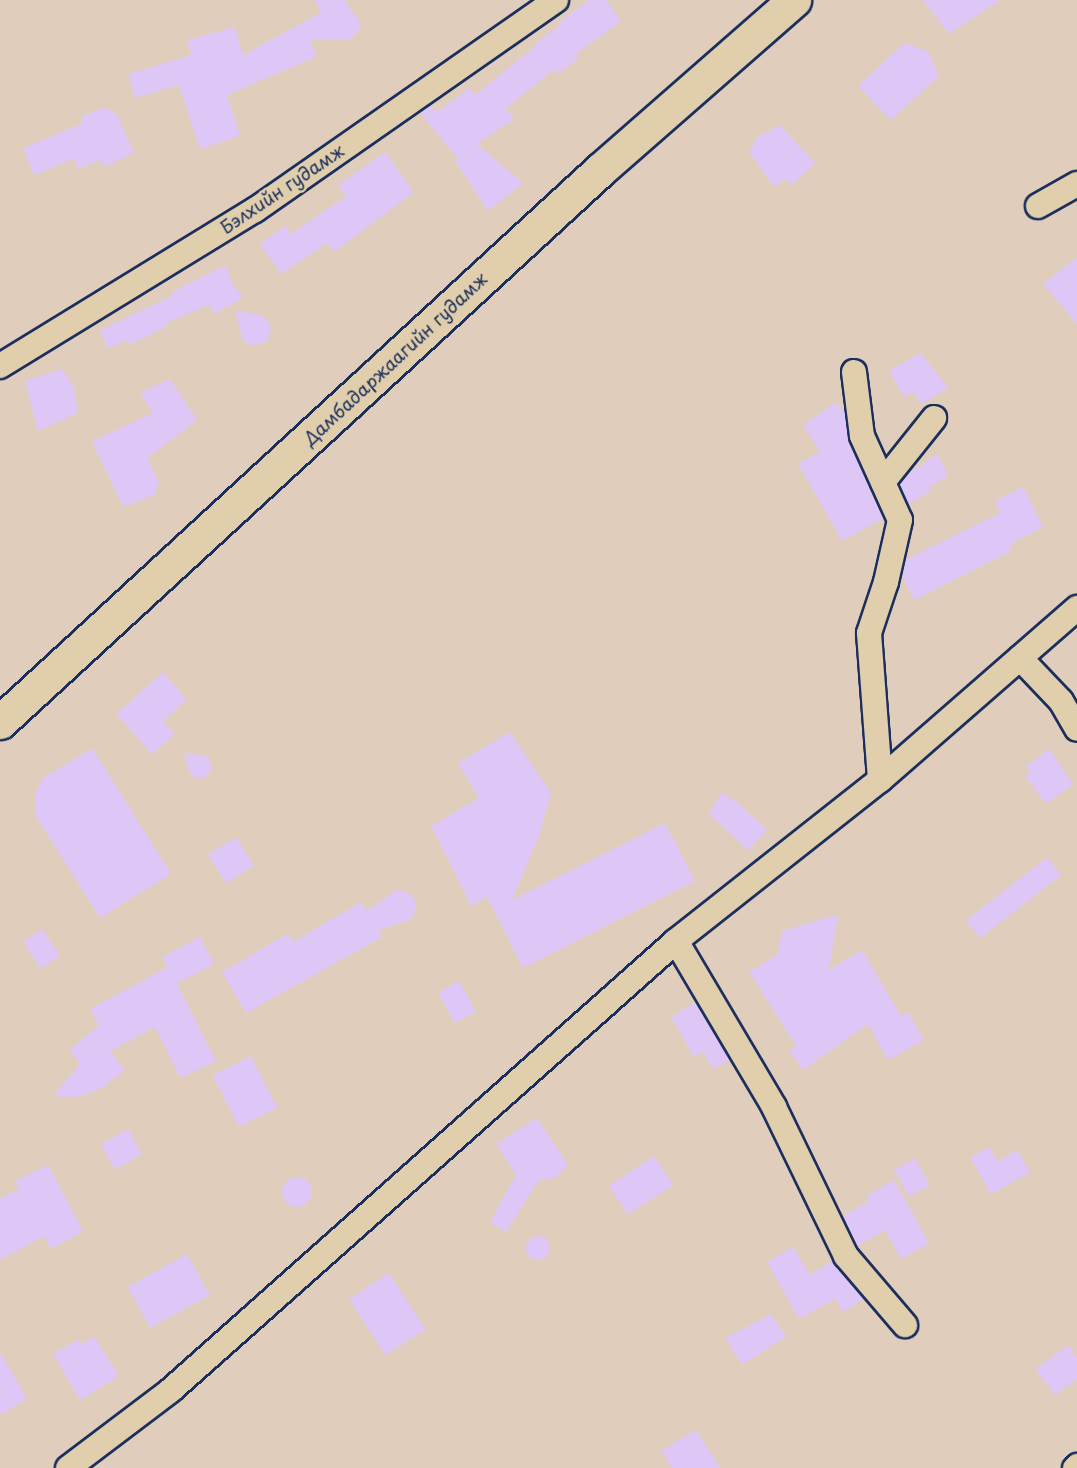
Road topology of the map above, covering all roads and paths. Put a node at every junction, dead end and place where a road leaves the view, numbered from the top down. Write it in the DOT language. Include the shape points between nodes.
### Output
graph roads {
  1 [pos="556,0"];
  2 [pos="794,0"];
  3 [pos="1077,184"];
  4 [pos="1038,206"];
  5 [pos="0,366"];
  6 [pos="854,372"];
  7 [pos="934,417"];
  8 [pos="883,482"];
  9 [pos="1077,608"];
  10 [pos="1020,658"];
  11 [pos="0,723"];
  12 [pos="1077,729"];
  13 [pos="880,780"];
  14 [pos="676,941"];
  15 [pos="904,1325"];
  16 [pos="69,1468"];
  1 -- 5 [label="street, Бэлхийн гудамж" via="255,210"];
  2 -- 11 [label="main road, Дамбадаржаагийн гудамж" via="600,170"];
  3 -- 4 [label="street"];
  6 -- 8 [label="street" via="862,436"];
  7 -- 8 [label="street"];
  8 -- 13 [label="street" via="900,520 869,633"];
  9 -- 10 [label="street"];
  10 -- 12 [label="street" via="1061,701"];
  10 -- 13 [label="street"];
  13 -- 14 [label="street"];
  14 -- 15 [label="street" via="774,1107 846,1256"];
  14 -- 16 [label="street" via="171,1390"];
}
